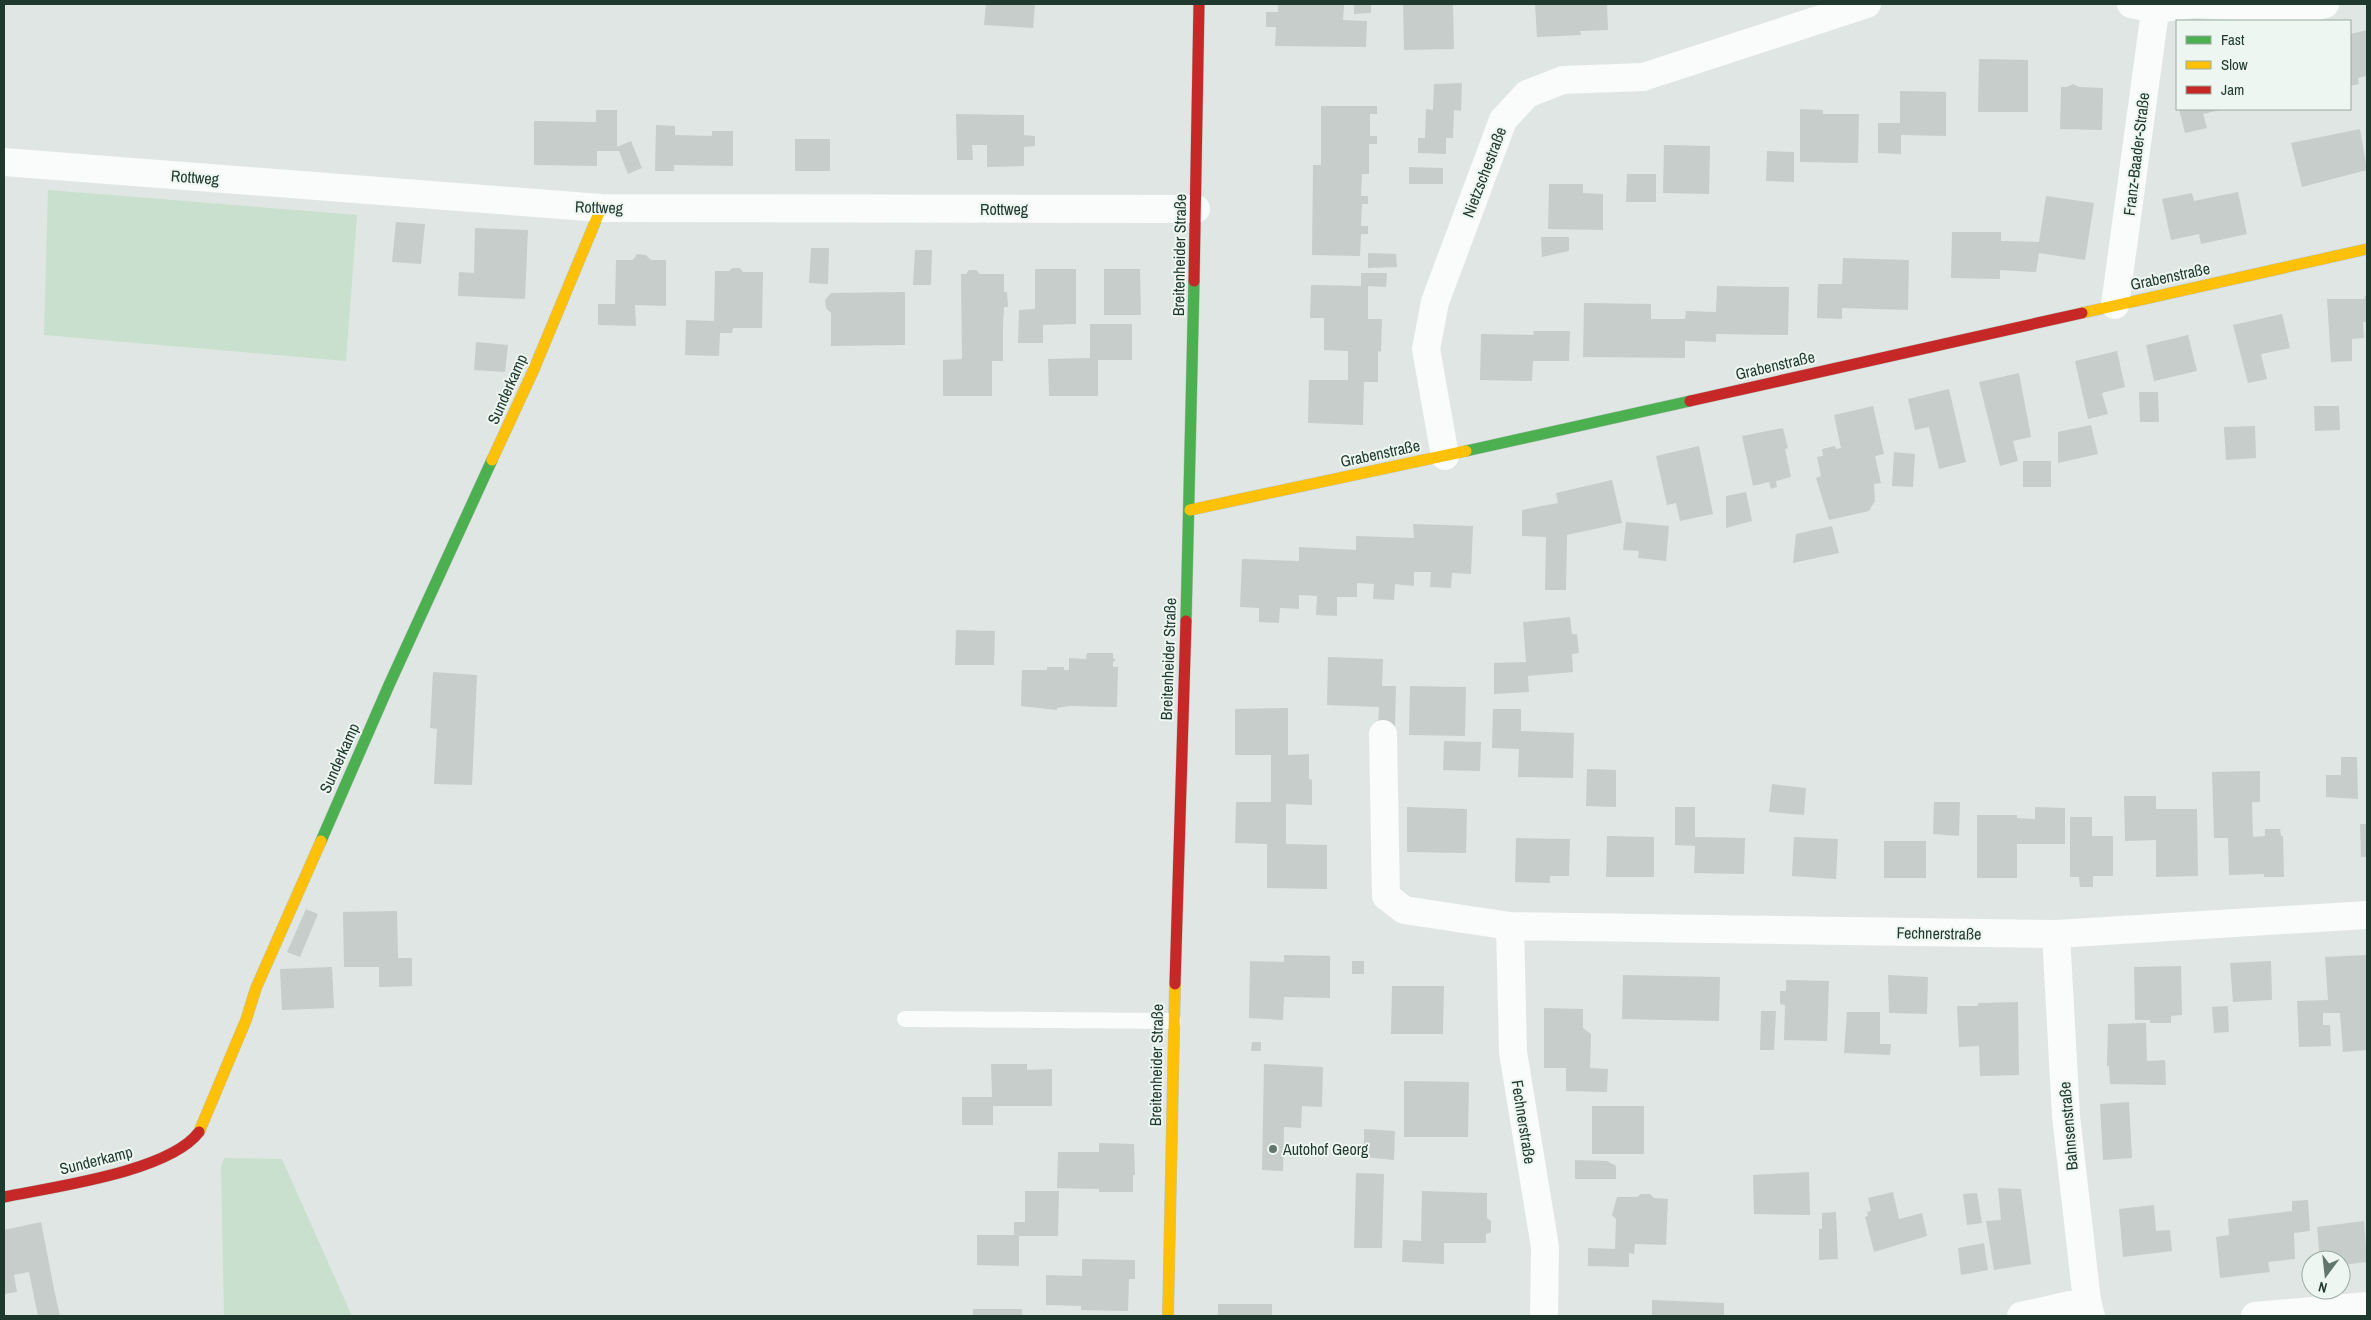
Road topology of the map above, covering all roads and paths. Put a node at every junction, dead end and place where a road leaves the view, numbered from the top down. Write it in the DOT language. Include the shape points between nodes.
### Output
graph roads {
  1 [pos="1199,4"];
  2 [pos="1867,4"];
  3 [pos="2325,4"];
  4 [pos="2147,6"];
  5 [pos="4,162"];
  6 [pos="601,208"];
  7 [pos="1196,209"];
  8 [pos="2367,249"];
  9 [pos="2115,305"];
  10 [pos="1445,456"];
  11 [pos="1190,510"];
  12 [pos="1383,734"];
  13 [pos="2367,914"];
  14 [pos="1510,926"];
  15 [pos="2056,934"];
  16 [pos="905,1019"];
  17 [pos="1173,1021"];
  18 [pos="4,1197"];
  19 [pos="2367,1306"];
  20 [pos="2089,1309"];
  21 [pos="1168,1316"];
  22 [pos="1544,1316"];
  23 [pos="2021,1316"];
  24 [pos="2255,1316"];
  1 -- 7 [label="street, Breitenheider Straße"];
  2 -- 10 [label="street, Nietzschestraße" via="1643,76 1563,80 1527,94 1503,120 1435,302 1426,349"];
  3 -- 4 [label="street" via="2299,10 2195,4"];
  4 -- 9 [label="street, Franz-Baader-Straße"];
  5 -- 6 [label="street, Rottweg"];
  6 -- 7 [label="street, Rottweg"];
  6 -- 18 [label="street, Sunderkamp" via="534,369 389,685 256,988 246,1020 198,1134 169,1155 122,1173"];
  7 -- 11 [label="street, Breitenheider Straße"];
  8 -- 9 [label="street, Grabenstraße"];
  9 -- 10 [label="street, Grabenstraße"];
  10 -- 11 [label="street, Grabenstraße"];
  11 -- 17 [label="street, Breitenheider Straße"];
  12 -- 14 [label="street, Fechnerstraße" via="1386,896 1404,910"];
  13 -- 15 [label="street, Fechnerstraße"];
  14 -- 15 [label="street, Fechnerstraße"];
  14 -- 22 [label="street, Fechnerstraße" via="1513,1052 1545,1247"];
  15 -- 20 [label="street, Bahnsenstraße" via="2066,1116"];
  16 -- 17 [label="lane"];
  17 -- 21 [label="street, Breitenheider Straße"];
  19 -- 24 [label="street"];
  20 -- 23 [label="street"];
}
